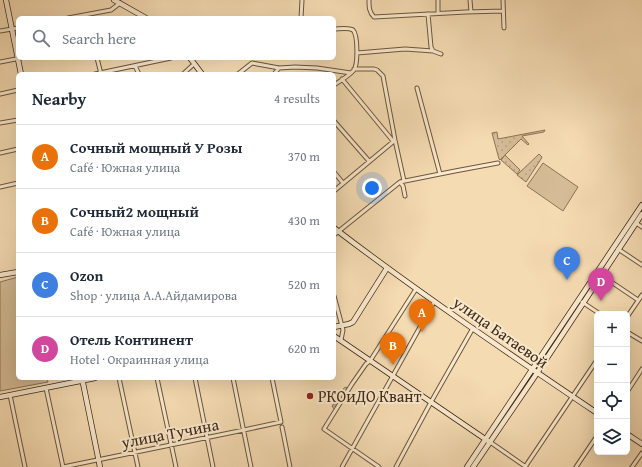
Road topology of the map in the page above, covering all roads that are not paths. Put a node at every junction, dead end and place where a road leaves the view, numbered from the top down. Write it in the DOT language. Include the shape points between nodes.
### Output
graph roads {
  1 [pos="6,0"];
  2 [pos="114,0"];
  3 [pos="302,0"];
  4 [pos="369,0"];
  5 [pos="438,0"];
  6 [pos="470,0"];
  7 [pos="503,0"];
  8 [pos="120,4"];
  9 [pos="503,11"];
  10 [pos="471,12"];
  11 [pos="438,13"];
  12 [pos="428,14"];
  13 [pos="79,16"];
  14 [pos="142,16"];
  15 [pos="301,16"];
  16 [pos="16,28"];
  17 [pos="504,28"];
  18 [pos="12,29"];
  19 [pos="336,29"];
  20 [pos="0,31"];
  21 [pos="16,46"];
  22 [pos="357,51"];
  23 [pos="433,51"];
  24 [pos="440,54"];
  25 [pos="16,59"];
  26 [pos="19,60"];
  27 [pos="98,60"];
  28 [pos="162,60"];
  29 [pos="191,60"];
  30 [pos="0,62"];
  31 [pos="194,64"];
  32 [pos="136,66"];
  33 [pos="279,68"];
  34 [pos="354,70"];
  35 [pos="21,72"];
  36 [pos="101,72"];
  37 [pos="106,72"];
  38 [pos="138,72"];
  39 [pos="185,72"];
  40 [pos="200,72"];
  41 [pos="241,72"];
  42 [pos="276,72"];
  43 [pos="351,73"];
  44 [pos="342,79"];
  45 [pos="336,84"];
  46 [pos="417,88"];
  47 [pos="16,90"];
  48 [pos="0,94"];
  49 [pos="16,120"];
  50 [pos="0,123"];
  51 [pos="336,123"];
  52 [pos="394,141"];
  53 [pos="16,150"];
  54 [pos="0,153"];
  55 [pos="369,161"];
  56 [pos="498,163"];
  57 [pos="336,174"];
  58 [pos="440,174"];
  59 [pos="402,182"];
  60 [pos="16,183"];
  61 [pos="343,183"];
  62 [pos="0,187"];
  63 [pos="336,189"];
  64 [pos="405,196"];
  65 [pos="642,206"];
  66 [pos="642,214"];
  67 [pos="636,223"];
  68 [pos="642,227"];
  69 [pos="336,229"];
  70 [pos="339,231"];
  71 [pos="336,233"];
  72 [pos="618,249"];
  73 [pos="642,265"];
  74 [pos="387,268"];
  75 [pos="16,272"];
  76 [pos="0,275"];
  77 [pos="601,275"];
  78 [pos="416,289"];
  79 [pos="642,295"];
  80 [pos="638,300"];
  81 [pos="434,302"];
  82 [pos="582,302"];
  83 [pos="336,304"];
  84 [pos="596,311"];
  85 [pos="630,312"];
  86 [pos="342,326"];
  87 [pos="336,327"];
  88 [pos="473,328"];
  89 [pos="630,334"];
  90 [pos="336,337"];
  91 [pos="341,340"];
  92 [pos="642,341"];
  93 [pos="370,361"];
  94 [pos="594,364"];
  95 [pos="642,370"];
  96 [pos="534,371"];
  97 [pos="393,375"];
  98 [pos="78,380"];
  99 [pos="82,380"];
  100 [pos="119,380"];
  101 [pos="157,380"];
  102 [pos="194,380"];
  103 [pos="233,380"];
  104 [pos="272,380"];
  105 [pos="46,388"];
  106 [pos="630,388"];
  107 [pos="10,395"];
  108 [pos="572,396"];
  109 [pos="0,397"];
  110 [pos="431,402"];
  111 [pos="594,411"];
  112 [pos="282,427"];
  113 [pos="244,430"];
  114 [pos="630,436"];
  115 [pos="207,438"];
  116 [pos="488,440"];
  117 [pos="594,440"];
  118 [pos="172,444"];
  119 [pos="642,444"];
  120 [pos="352,449"];
  121 [pos="135,452"];
  122 [pos="642,453"];
  123 [pos="98,459"];
  124 [pos="25,467"];
  125 [pos="63,467"];
  126 [pos="100,467"];
  127 [pos="138,467"];
  128 [pos="176,467"];
  129 [pos="213,467"];
  130 [pos="251,467"];
  131 [pos="290,467"];
  132 [pos="342,467"];
  133 [pos="379,467"];
  134 [pos="396,467"];
  135 [pos="467,467"];
  136 [pos="472,467"];
  137 [pos="526,467"];
  138 [pos="576,467"];
  139 [pos="632,467"];
  1 -- 18 [label="main road"];
  2 -- 8 [label="main road"];
  3 -- 15 [label="street"];
  4 -- 12 [label="street" via="369,9 374,17"];
  5 -- 11 [label="street"];
  6 -- 10 [label="street"];
  7 -- 9 [label="street"];
  8 -- 13 [label="street" via="111,10"];
  8 -- 14 [label="main road"];
  9 -- 10 [label="street"];
  9 -- 17 [label="street"];
  10 -- 11 [label="street"];
  11 -- 12 [label="street"];
  12 -- 23 [label="street"];
  16 -- 18 [label="street"];
  18 -- 20 [label="street"];
  18 -- 21 [label="main road"];
  19 -- 22 [label="street" via="353,30"];
  22 -- 23 [label="street"];
  22 -- 34 [label="street"];
  23 -- 24 [label="street"];
  25 -- 30 [label="street"];
  26 -- 35 [label="main road"];
  27 -- 36 [label="street"];
  28 -- 32 [label="street"];
  29 -- 31 [label="main road"];
  31 -- 39 [label="street"];
  31 -- 40 [label="main road"];
  32 -- 37 [label="street"];
  32 -- 38 [label="street"];
  33 -- 41 [label="street" via="252,63"];
  33 -- 42 [label="street"];
  33 -- 43 [label="street" via="318,68"];
  34 -- 43 [label="street"];
  34 -- 52 [label="street" via="374,69 384,76"];
  43 -- 44 [label="street"];
  44 -- 45 [label="street"];
  44 -- 52 [label="street"];
  46 -- 58 [label="street"];
  47 -- 48 [label="street"];
  49 -- 50 [label="street"];
  51 -- 55 [label="street"];
  52 -- 55 [label="street"];
  52 -- 59 [label="street"];
  53 -- 54 [label="street"];
  55 -- 61 [label="street"];
  56 -- 58 [label="street"];
  57 -- 61 [label="street"];
  58 -- 59 [label="street"];
  59 -- 64 [label="street"];
  59 -- 70 [label="street"];
  60 -- 62 [label="street"];
  61 -- 63 [label="street"];
  65 -- 96 [label="main road"];
  66 -- 67 [label="main road"];
  67 -- 68 [label="street"];
  67 -- 72 [label="main road"];
  69 -- 70 [label="main road, улица Батаевой"];
  70 -- 71 [label="street"];
  70 -- 74 [label="main road, улица Батаевой"];
  72 -- 73 [label="street"];
  72 -- 77 [label="main road"];
  74 -- 78 [label="main road, улица Батаевой"];
  74 -- 86 [label="main road" via="353,322"];
  75 -- 76 [label="main road"];
  77 -- 80 [label="street"];
  77 -- 82 [label="main road"];
  78 -- 81 [label="main road, улица Батаевой"];
  78 -- 93 [label="street"];
  79 -- 80 [label="street"];
  80 -- 85 [label="street"];
  81 -- 88 [label="main road, улица Батаевой"];
  81 -- 97 [label="street"];
  82 -- 84 [label="street"];
  82 -- 96 [label="main road"];
  83 -- 86 [label="street"];
  86 -- 87 [label="main road"];
  86 -- 91 [label="street"];
  88 -- 96 [label="main road, улица Батаевой"];
  88 -- 110 [label="street"];
  89 -- 92 [label="street"];
  90 -- 91 [label="main road"];
  91 -- 93 [label="main road"];
  93 -- 97 [label="main road"];
  93 -- 120 [label="street" via="352,384 324,429"];
  94 -- 108 [label="street"];
  95 -- 106 [label="street"];
  96 -- 108 [label="main road, улица Батаевой"];
  96 -- 116 [label="main road"];
  97 -- 110 [label="main road"];
  97 -- 120 [label="street"];
  98 -- 105 [label="main road"];
  99 -- 123 [label="main road"];
  100 -- 121 [label="street"];
  101 -- 118 [label="street"];
  102 -- 115 [label="street"];
  103 -- 113 [label="street"];
  104 -- 113 [label="street, улица Тучина" via="281,422"];
  105 -- 107 [label="main road"];
  105 -- 125 [label="street"];
  107 -- 109 [label="main road"];
  107 -- 124 [label="street"];
  108 -- 111 [label="main road, улица Батаевой"];
  108 -- 137 [label="street"];
  110 -- 116 [label="main road"];
  110 -- 134 [label="street"];
  112 -- 131 [label="street"];
  113 -- 115 [label="street, улица Тучина"];
  113 -- 130 [label="street"];
  114 -- 119 [label="main road"];
  115 -- 118 [label="street, улица Тучина"];
  115 -- 129 [label="street"];
  116 -- 135 [label="main road"];
  116 -- 136 [label="main road"];
  116 -- 137 [label="street"];
  117 -- 138 [label="street"];
  118 -- 121 [label="street, улица Тучина"];
  118 -- 128 [label="street"];
  120 -- 132 [label="street"];
  120 -- 133 [label="street"];
  121 -- 123 [label="street, улица Тучина"];
  121 -- 127 [label="street"];
  122 -- 139 [label="street"];
  123 -- 125 [label="street, улица Тучина"];
  123 -- 126 [label="main road"];
}
